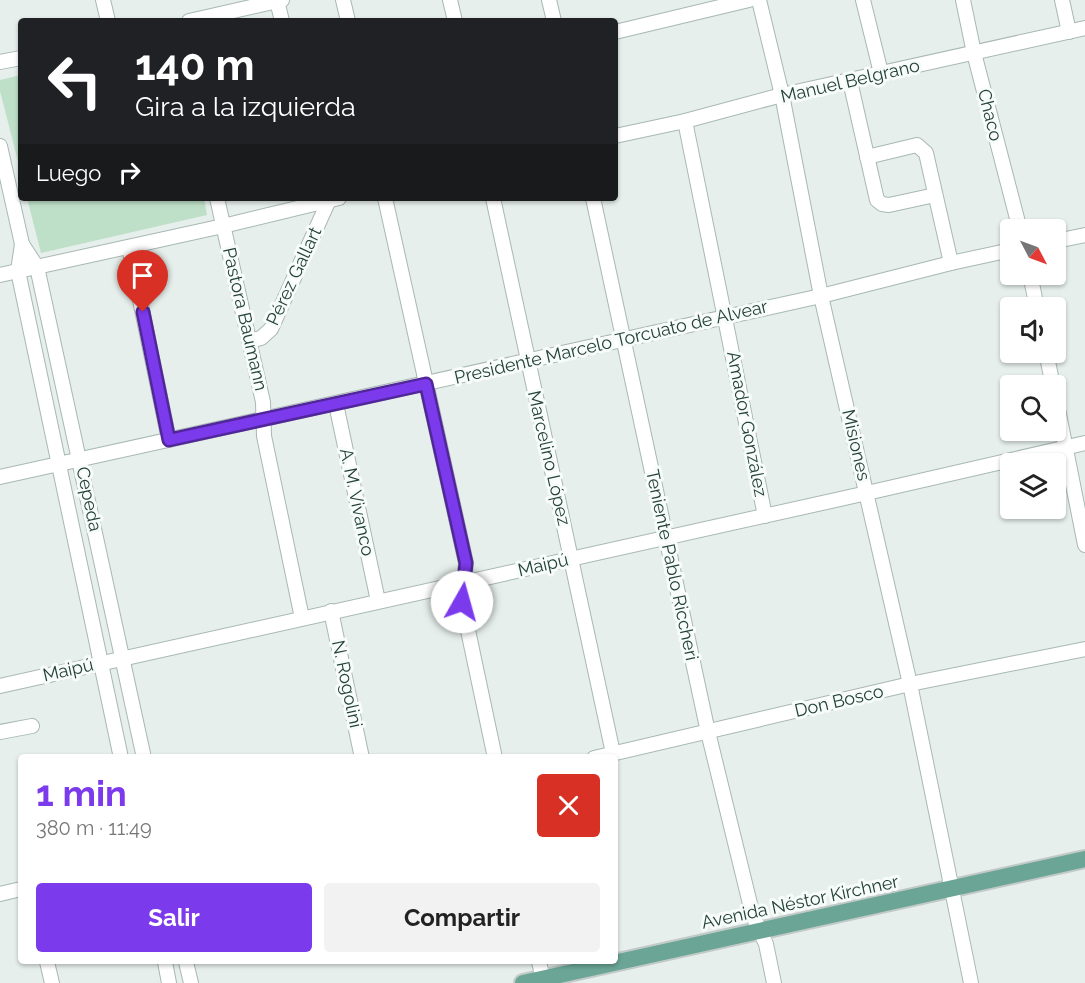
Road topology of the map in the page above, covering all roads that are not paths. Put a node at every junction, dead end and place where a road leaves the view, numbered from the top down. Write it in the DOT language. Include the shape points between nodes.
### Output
graph roads {
  1 [pos="103,0"];
  2 [pos="343,0"];
  3 [pos="450,0"];
  4 [pos="549,0"];
  5 [pos="749,0"];
  6 [pos="759,0"];
  7 [pos="863,0"];
  8 [pos="963,0"];
  9 [pos="1062,0"];
  10 [pos="280,1"];
  11 [pos="223,7"];
  12 [pos="107,18"];
  13 [pos="196,18"];
  14 [pos="282,18"];
  15 [pos="347,18"];
  16 [pos="454,18"];
  17 [pos="553,18"];
  18 [pos="1085,28"];
  19 [pos="618,31"];
  20 [pos="1069,32"];
  21 [pos="974,53"];
  22 [pos="18,59"];
  23 [pos="0,62"];
  24 [pos="881,73"];
  25 [pos="850,81"];
  26 [pos="782,95"];
  27 [pos="685,121"];
  28 [pos="618,135"];
  29 [pos="0,146"];
  30 [pos="867,157"];
  31 [pos="935,195"];
  32 [pos="218,201"];
  33 [pos="326,201"];
  34 [pos="333,201"];
  35 [pos="386,201"];
  36 [pos="494,201"];
  37 [pos="594,201"];
  38 [pos="1017,219"];
  39 [pos="223,226"];
  40 [pos="1085,235"];
  41 [pos="1066,239"];
  42 [pos="22,244"];
  43 [pos="129,247"];
  44 [pos="1000,252"];
  45 [pos="951,263"];
  46 [pos="37,267"];
  47 [pos="18,271"];
  48 [pos="0,275"];
  49 [pos="821,296"];
  50 [pos="726,316"];
  51 [pos="624,339"];
  52 [pos="249,341"];
  53 [pos="528,361"];
  54 [pos="426,384"];
  55 [pos="336,404"];
  56 [pos="264,419"];
  57 [pos="169,440"];
  58 [pos="1065,441"];
  59 [pos="1085,443"];
  60 [pos="1066,447"];
  61 [pos="80,459"];
  62 [pos="60,465"];
  63 [pos="0,477"];
  64 [pos="867,493"];
  65 [pos="765,516"];
  66 [pos="666,538"];
  67 [pos="1085,544"];
  68 [pos="572,559"];
  69 [pos="464,582"];
  70 [pos="378,601"];
  71 [pos="331,611"];
  72 [pos="302,618"];
  73 [pos="1085,649"];
  74 [pos="123,657"];
  75 [pos="100,663"];
  76 [pos="910,684"];
  77 [pos="0,686"];
  78 [pos="32,726"];
  79 [pos="0,732"];
  80 [pos="708,732"];
  81 [pos="613,753"];
  82 [pos="120,754"];
  83 [pos="143,754"];
  84 [pos="361,754"];
  85 [pos="494,754"];
  86 [pos="609,754"];
  87 [pos="1085,859"];
  88 [pos="18,890"];
  89 [pos="951,890"];
  90 [pos="0,894"];
  91 [pos="759,931"];
  92 [pos="618,962"];
  93 [pos="47,964"];
  94 [pos="165,964"];
  95 [pos="186,964"];
  96 [pos="538,964"];
  97 [pos="610,964"];
  98 [pos="534,981"];
  99 [pos="52,983"];
  100 [pos="170,983"];
  101 [pos="191,983"];
  102 [pos="774,983"];
  103 [pos="971,983"];
  1 -- 12 [label="street"];
  2 -- 15 [label="street"];
  3 -- 16 [label="street"];
  4 -- 17 [label="street"];
  5 -- 19 [label="street"];
  6 -- 26 [label="street, Misiones"];
  7 -- 24 [label="street"];
  8 -- 21 [label="street, Chaco"];
  9 -- 20 [label="street"];
  10 -- 11 [label="street"];
  10 -- 14 [label="street"];
  11 -- 13 [label="street"];
  18 -- 20 [label="street, Manuel Belgrano"];
  20 -- 21 [label="street, Manuel Belgrano"];
  21 -- 24 [label="street, Manuel Belgrano"];
  21 -- 38 [label="street, Chaco"];
  22 -- 23 [label="street"];
  24 -- 25 [label="street, Manuel Belgrano"];
  25 -- 26 [label="street, Manuel Belgrano"];
  25 -- 30 [label="street"];
  26 -- 27 [label="street, Manuel Belgrano"];
  26 -- 49 [label="street, Misiones"];
  27 -- 28 [label="street, Manuel Belgrano"];
  27 -- 50 [label="street, Amador González"];
  29 -- 42 [label="street, Cepeda"];
  30 -- 31 [label="street" via="876,200 882,204"];
  30 -- 31 [label="street" via="917,145 926,153"];
  31 -- 45 [label="street"];
  32 -- 39 [label="street, Pastora Baumann"];
  33 -- 39 [label="street"];
  34 -- 52 [label="street, Pérez Gallart" via="271,330"];
  35 -- 54 [label="street"];
  36 -- 53 [label="street, Marcelino López"];
  37 -- 51 [label="street, Teniente Pablo Riccheri"];
  39 -- 43 [label="street"];
  39 -- 52 [label="street, Pastora Baumann"];
  40 -- 41 [label="street"];
  42 -- 46 [label="street, Cepeda"];
  42 -- 47 [label="street, Cepeda"];
  43 -- 46 [label="street"];
  43 -- 57 [label="street"];
  44 -- 45 [label="street, Presidente Marcelo Torcuato de Alvear"];
  45 -- 49 [label="street, Presidente Marcelo Torcuato de Alvear"];
  46 -- 47 [label="street"];
  46 -- 61 [label="street, Cepeda"];
  47 -- 48 [label="street"];
  47 -- 62 [label="street, Cepeda"];
  49 -- 50 [label="street, Presidente Marcelo Torcuato de Alvear"];
  49 -- 64 [label="street, Misiones"];
  50 -- 51 [label="street, Presidente Marcelo Torcuato de Alvear"];
  50 -- 65 [label="street, Amador González"];
  51 -- 53 [label="street, Presidente Marcelo Torcuato de Alvear"];
  51 -- 66 [label="street, Teniente Pablo Riccheri"];
  52 -- 56 [label="street, Pastora Baumann"];
  53 -- 54 [label="street, Presidente Marcelo Torcuato de Alvear"];
  53 -- 68 [label="street, Marcelino López"];
  54 -- 55 [label="street, Presidente Marcelo Torcuato de Alvear"];
  54 -- 69 [label="street" via="466,563"];
  55 -- 56 [label="street, Presidente Marcelo Torcuato de Alvear"];
  55 -- 70 [label="street, A. M. Vivanco"];
  56 -- 57 [label="street, Presidente Marcelo Torcuato de Alvear"];
  56 -- 72 [label="street, Pastora Baumann" via="264,435"];
  57 -- 61 [label="street, Presidente Marcelo Torcuato de Alvear"];
  58 -- 60 [label="street"];
  59 -- 60 [label="street, Maipú"];
  60 -- 64 [label="street, Maipú"];
  60 -- 67 [label="street"];
  61 -- 62 [label="street, Presidente Marcelo Torcuato de Alvear"];
  61 -- 74 [label="street, Cepeda"];
  62 -- 63 [label="street, Presidente Marcelo Torcuato de Alvear"];
  62 -- 75 [label="street, Cepeda"];
  64 -- 65 [label="street, Maipú"];
  64 -- 76 [label="street, Misiones"];
  65 -- 66 [label="street, Maipú"];
  66 -- 68 [label="street, Maipú"];
  66 -- 80 [label="street, Teniente Pablo Riccheri"];
  68 -- 69 [label="street, Maipú"];
  68 -- 81 [label="street, Marcelino López"];
  69 -- 70 [label="street, Maipú"];
  69 -- 85 [label="street" via="462,602"];
  70 -- 71 [label="street, Maipú"];
  71 -- 72 [label="street, Maipú"];
  71 -- 84 [label="street, N. Rogolini"];
  72 -- 74 [label="street, Maipú"];
  73 -- 76 [label="street, Don Bosco"];
  74 -- 75 [label="street, Maipú"];
  74 -- 83 [label="street, Cepeda"];
  75 -- 77 [label="street, Maipú"];
  75 -- 82 [label="street, Cepeda"];
  76 -- 80 [label="street, Don Bosco"];
  76 -- 89 [label="street, Misiones"];
  78 -- 79 [label="street"];
  80 -- 81 [label="street, Don Bosco"];
  80 -- 91 [label="street, Teniente Pablo Riccheri"];
  81 -- 86 [label="street, Don Bosco"];
  87 -- 89 [label="main road, Avenida Néstor Kirchner"];
  88 -- 90 [label="street"];
  89 -- 91 [label="main road, Avenida Néstor Kirchner"];
  89 -- 103 [label="street, Misiones"];
  91 -- 92 [label="main road, Avenida Néstor Kirchner"];
  91 -- 102 [label="street, Teniente Pablo Riccheri"];
  93 -- 99 [label="street"];
  94 -- 100 [label="street"];
  95 -- 101 [label="street"];
  96 -- 98 [label="street"];
  97 -- 98 [label="main road, Avenida Néstor Kirchner"];
}
